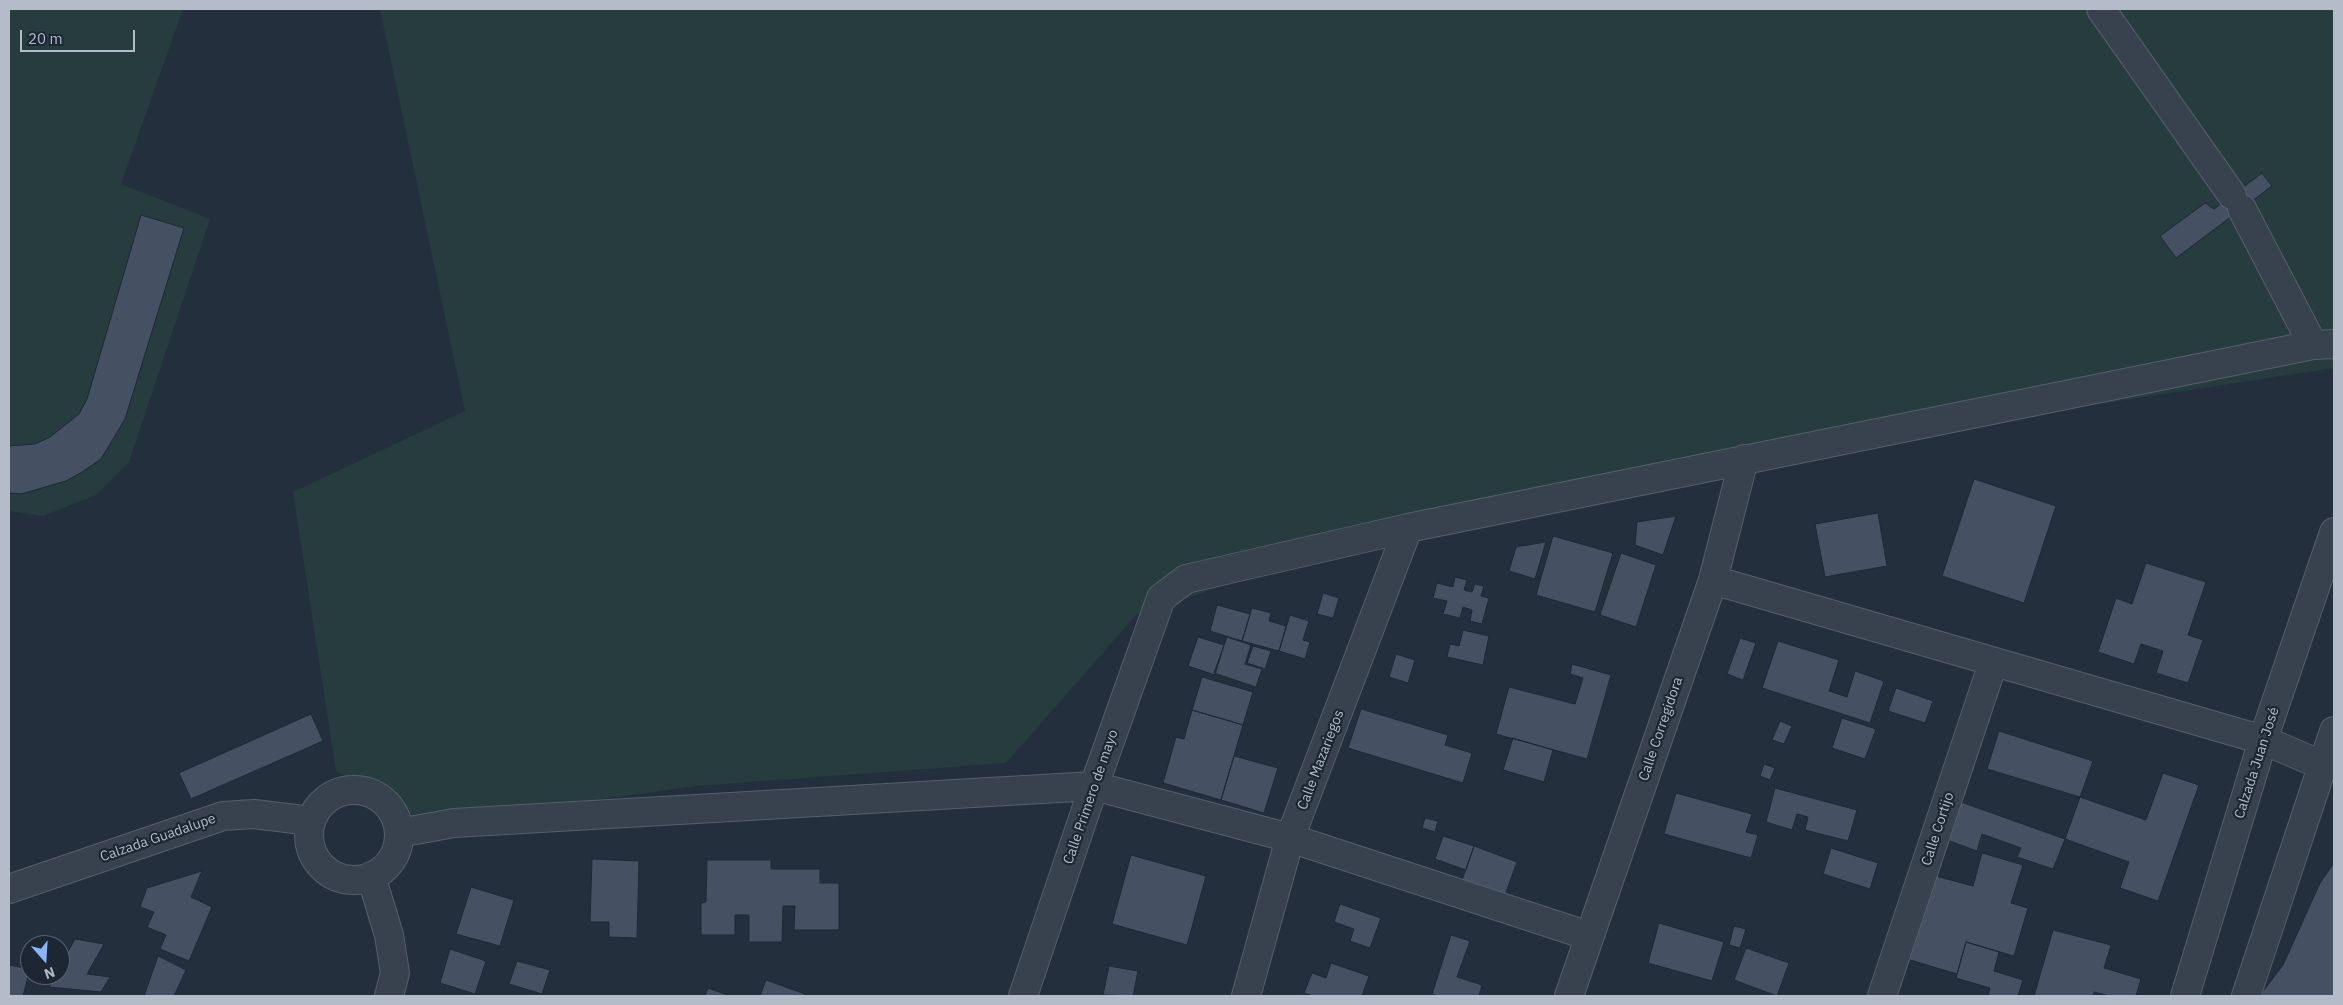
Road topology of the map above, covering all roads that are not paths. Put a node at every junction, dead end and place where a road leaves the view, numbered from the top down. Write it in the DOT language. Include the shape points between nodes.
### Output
graph roads {
  1 [pos="2101,9"];
  2 [pos="2324,344"];
  3 [pos="1744,459"];
  4 [pos="1408,528"];
  5 [pos="2334,532"];
  6 [pos="1713,580"];
  7 [pos="1992,663"];
  8 [pos="2334,732"];
  9 [pos="2263,740"];
  10 [pos="2324,766"];
  11 [pos="1094,786"];
  12 [pos="311,821"];
  13 [pos="398,833"];
  14 [pos="1290,838"];
  15 [pos="371,876"];
  16 [pos="9,889"];
  17 [pos="1589,936"];
  18 [pos="389,996"];
  19 [pos="1023,996"];
  20 [pos="1246,996"];
  21 [pos="1569,996"];
  22 [pos="1882,996"];
  23 [pos="2185,996"];
  24 [pos="2246,996"];
  1 -- 2 [label="street" via="2237,202"];
  2 -- 3 [label="street"];
  3 -- 4 [label="street"];
  3 -- 6 [label="street, Calle Corregidora"];
  4 -- 11 [label="street, Calle Primero de mayo" via="1186,579 1161,598"];
  4 -- 14 [label="street, Calle Mazariegos"];
  5 -- 9 [label="street, Calzada Juan José"];
  6 -- 7 [label="street"];
  6 -- 17 [label="street, Calle Corregidora"];
  7 -- 9 [label="street"];
  7 -- 22 [label="street, Calle Cortijo"];
  8 -- 10 [label="street"];
  9 -- 10 [label="street"];
  9 -- 23 [label="street, Calzada Juan José"];
  10 -- 24 [label="street"];
  11 -- 13 [label="street" via="454,823"];
  11 -- 14 [label="street"];
  11 -- 19 [label="street, Calle Primero de mayo"];
  12 -- 13 [label="street" via="318,807 330,797 344,791 360,790 387,804 395,818"];
  12 -- 15 [label="street" via="311,849 317,862 340,878 355,880"];
  12 -- 16 [label="street, Calzada Guadalupe" via="254,814 222,816"];
  13 -- 15 [label="street" via="397,848 391,860"];
  14 -- 17 [label="street"];
  14 -- 20 [label="street, Calle Mazariegos"];
  15 -- 18 [label="street" via="389,935 395,973"];
  17 -- 21 [label="street, Calle Corregidora"];
}
